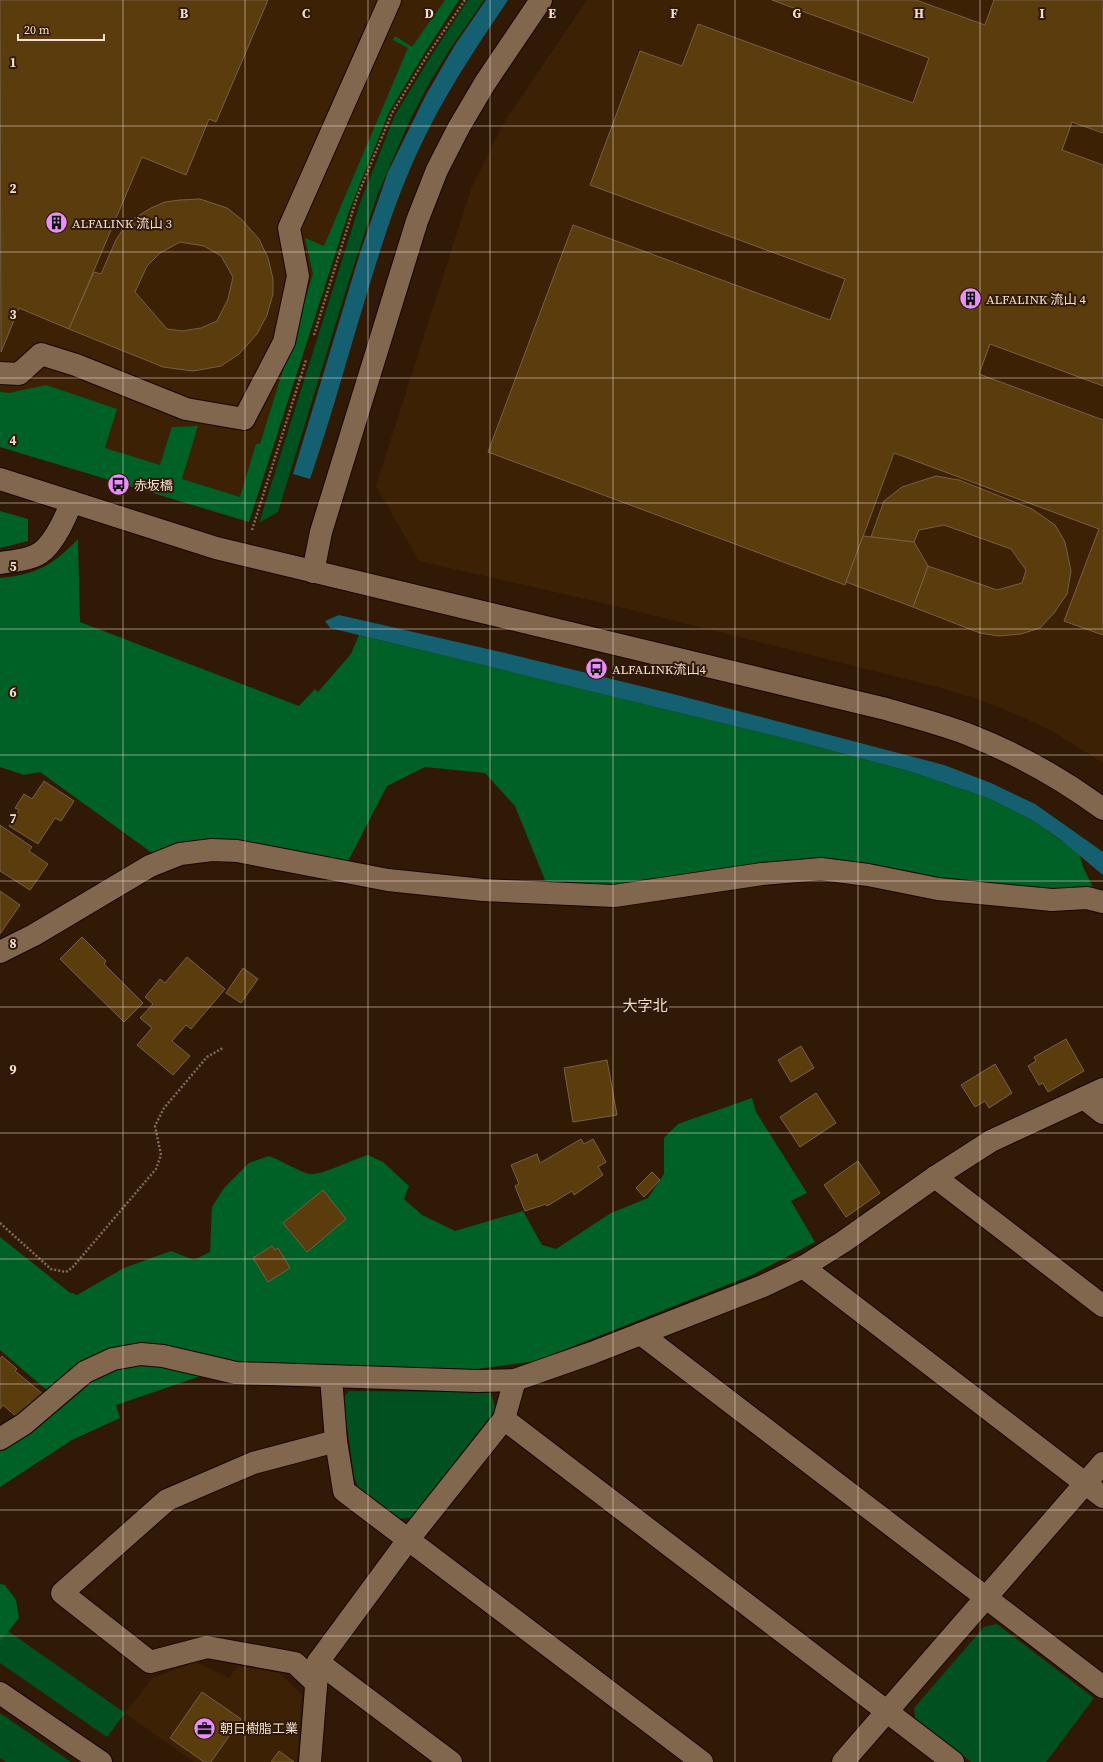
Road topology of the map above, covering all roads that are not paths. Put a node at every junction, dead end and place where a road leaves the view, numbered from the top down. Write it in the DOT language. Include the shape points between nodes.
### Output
graph roads {
  1 [pos="390,0"];
  2 [pos="541,0"];
  3 [pos="0,373"];
  4 [pos="0,479"];
  5 [pos="72,502"];
  6 [pos="0,563"];
  7 [pos="313,572"];
  8 [pos="1103,808"];
  9 [pos="1103,902"];
  10 [pos="0,952"];
  11 [pos="1093,1094"];
  12 [pos="1103,1113"];
  13 [pos="935,1177"];
  14 [pos="803,1267"];
  15 [pos="1103,1306"];
  16 [pos="642,1334"];
  17 [pos="332,1377"];
  18 [pos="515,1380"];
  19 [pos="504,1419"];
  20 [pos="0,1439"];
  21 [pos="336,1441"];
  22 [pos="1103,1463"];
  23 [pos="1085,1483"];
  24 [pos="1103,1497"];
  25 [pos="408,1540"];
  26 [pos="986,1597"];
  27 [pos="318,1662"];
  28 [pos="316,1683"];
  29 [pos="1103,1687"];
  30 [pos="0,1693"];
  31 [pos="887,1711"];
  32 [pos="101,1762"];
  33 [pos="310,1762"];
  34 [pos="451,1762"];
  35 [pos="702,1762"];
  36 [pos="843,1762"];
  37 [pos="953,1762"];
  1 -- 3 [label="street" via="289,228 298,276 284,342 244,419 186,409 76,365 41,354 19,374"];
  2 -- 7 [label="street" via="485,83 436,170 417,221 321,532"];
  4 -- 5 [label="street"];
  5 -- 6 [label="street" via="61,526 44,550 31,557"];
  5 -- 7 [label="street" via="216,548"];
  7 -- 8 [label="street" via="581,634 906,715 966,733 995,746 1054,775"];
  9 -- 10 [label="street" via="1087,898 1052,900 938,889 868,875 821,869 754,875 614,896 483,890 388,880 237,851 212,850 180,854 150,866 34,935"];
  11 -- 12 [label="street"];
  11 -- 13 [label="street" via="991,1141"];
  13 -- 14 [label="street"];
  13 -- 15 [label="street"];
  14 -- 16 [label="street" via="763,1286"];
  14 -- 23 [label="street"];
  16 -- 18 [label="street"];
  16 -- 26 [label="street"];
  17 -- 18 [label="street"];
  17 -- 20 [label="street" via="236,1373 163,1356 141,1354 113,1359 85,1372 24,1424"];
  17 -- 21 [label="street"];
  18 -- 19 [label="street"];
  19 -- 25 [label="street"];
  19 -- 31 [label="street"];
  21 -- 25 [label="street" via="344,1490"];
  21 -- 28 [label="street" via="253,1463 168,1500 62,1593 150,1662 207,1647 295,1663"];
  22 -- 23 [label="street"];
  23 -- 24 [label="street"];
  23 -- 26 [label="street"];
  25 -- 27 [label="street"];
  25 -- 35 [label="street"];
  26 -- 29 [label="street"];
  26 -- 31 [label="street"];
  27 -- 28 [label="street"];
  27 -- 34 [label="street"];
  28 -- 33 [label="street"];
  30 -- 32 [label="street"];
  31 -- 36 [label="street"];
  31 -- 37 [label="street"];
}
